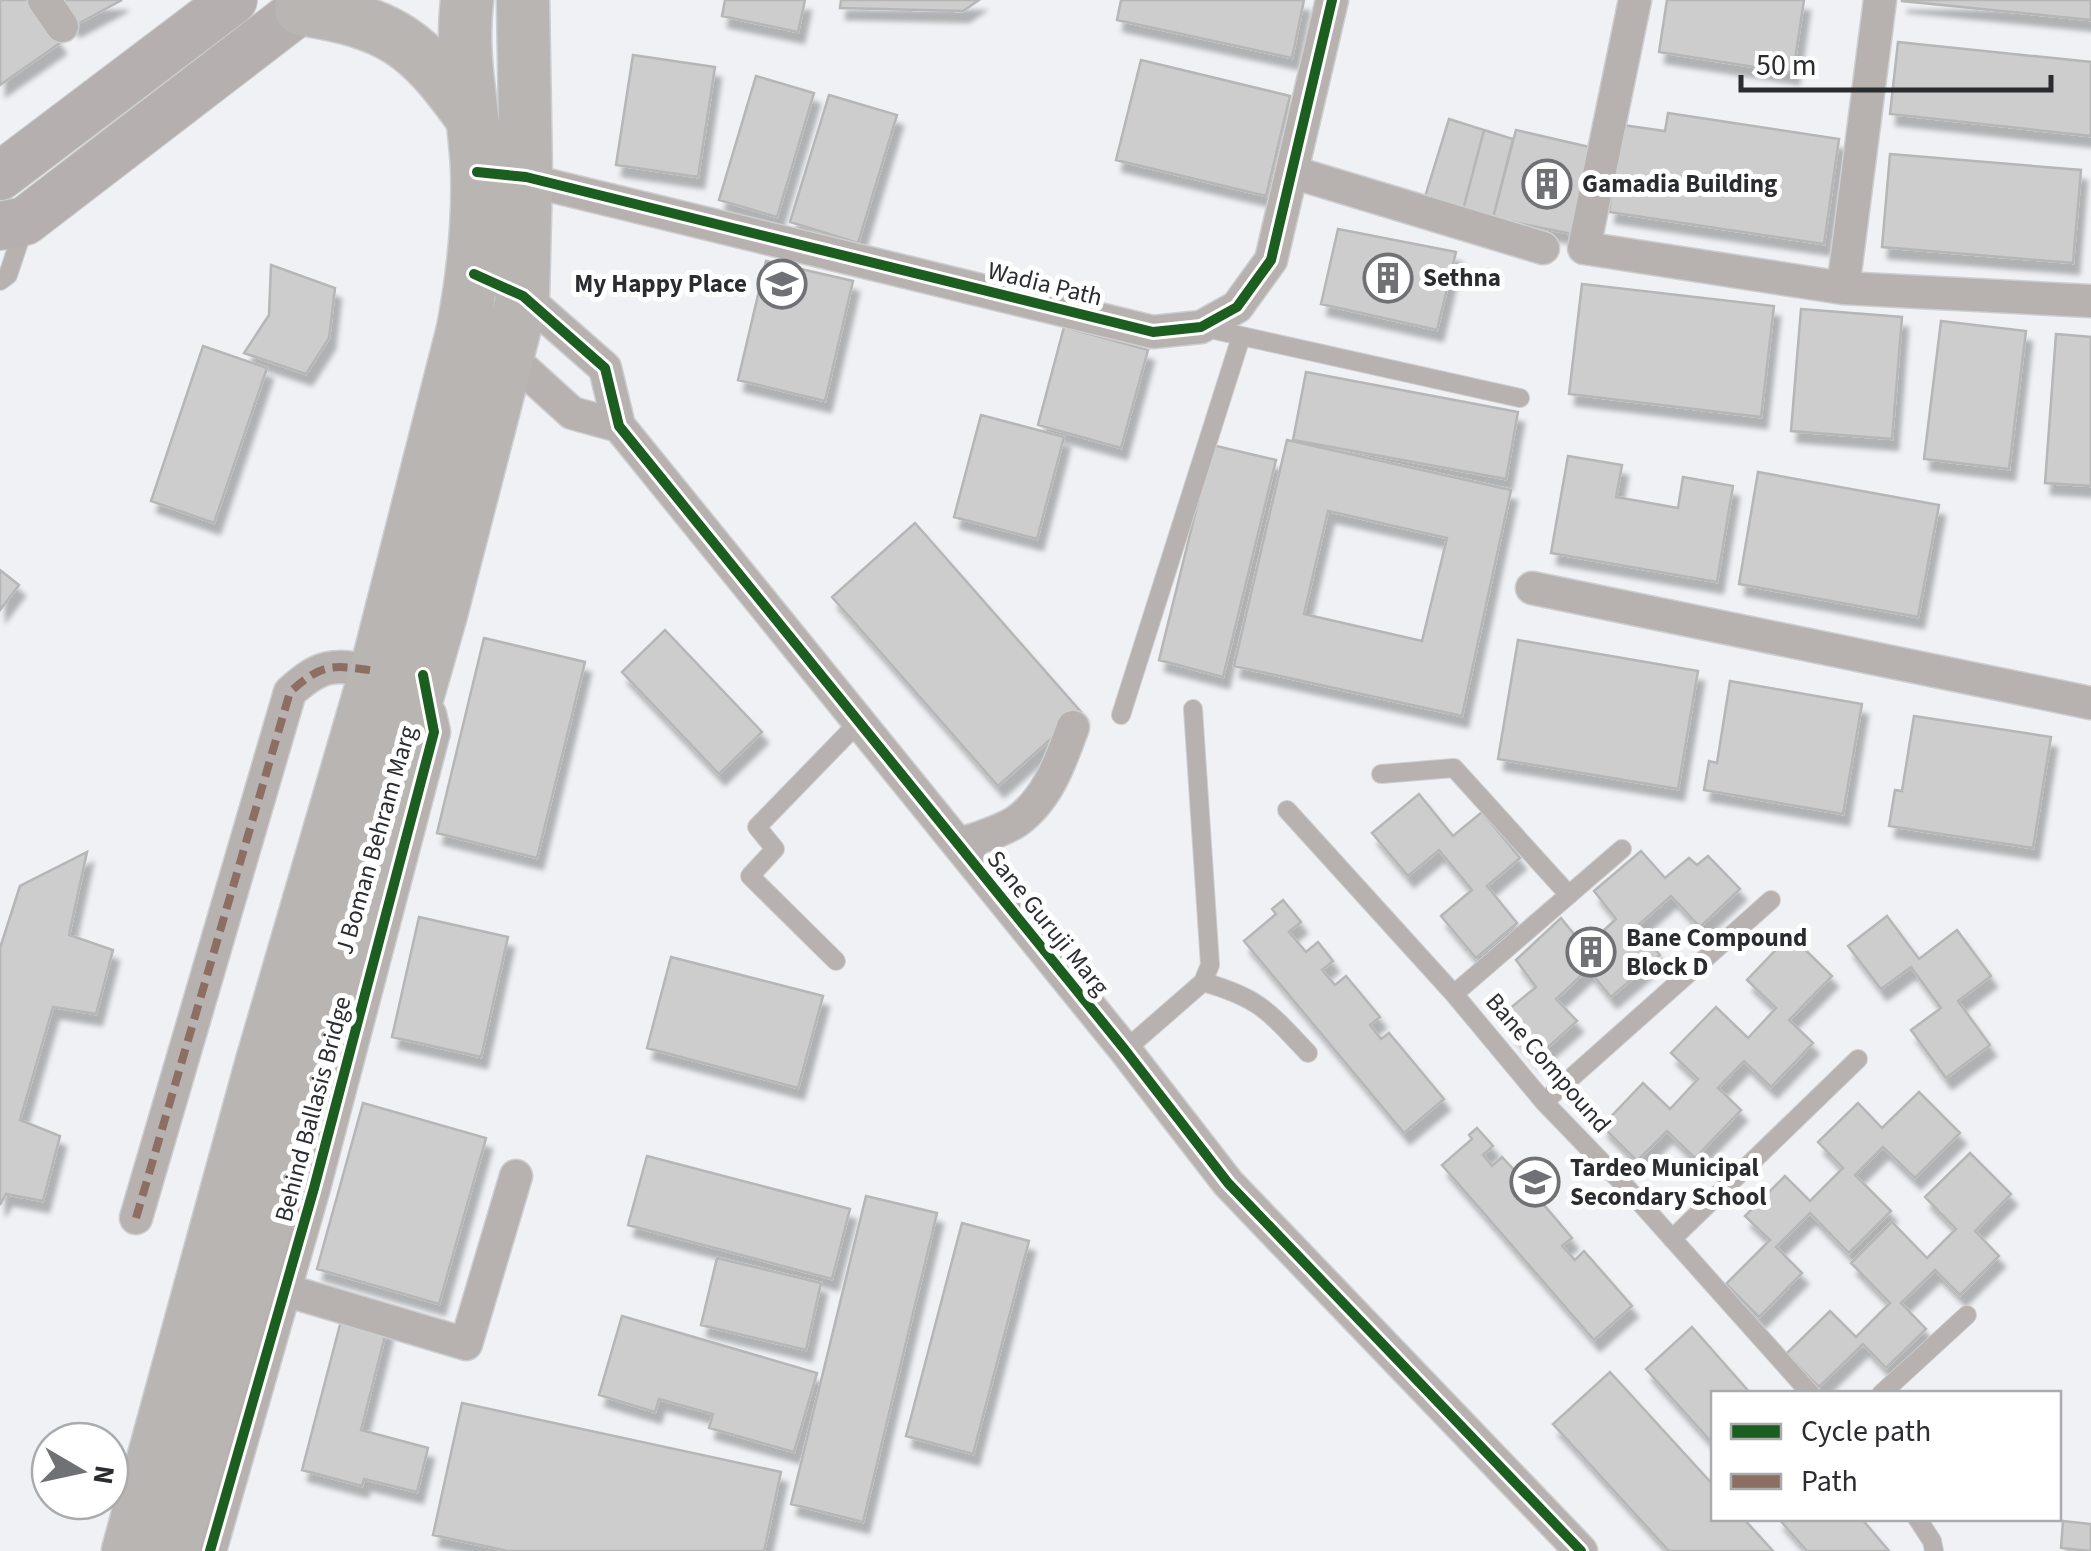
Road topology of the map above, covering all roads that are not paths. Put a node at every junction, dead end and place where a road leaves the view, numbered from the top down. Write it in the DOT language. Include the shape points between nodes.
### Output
graph roads {
  1 [pos="233,0"];
  2 [pos="524,0"];
  3 [pos="1332,0"];
  4 [pos="1635,0"];
  5 [pos="1880,0"];
  6 [pos="307,4"];
  7 [pos="459,13"];
  8 [pos="472,118"];
  9 [pos="1292,172"];
  10 [pos="501,175"];
  11 [pos="0,176"];
  12 [pos="13,224"];
  13 [pos="1542,248"];
  14 [pos="474,274"];
  15 [pos="0,280"];
  16 [pos="1843,288"];
  17 [pos="523,296"];
  18 [pos="2091,301"];
  19 [pos="1201,326"];
  20 [pos="463,329"];
  21 [pos="1241,337"];
  22 [pos="508,354"];
  23 [pos="1520,398"];
  24 [pos="619,426"];
  25 [pos="1532,588"];
  26 [pos="400,673"];
  27 [pos="2091,703"];
  28 [pos="1193,709"];
  29 [pos="1121,715"];
  30 [pos="858,723"];
  31 [pos="1073,726"];
  32 [pos="1381,774"];
  33 [pos="1288,810"];
  34 [pos="958,845"];
  35 [pos="1622,849"];
  36 [pos="1569,895"];
  37 [pos="1771,900"];
  38 [pos="836,961"];
  39 [pos="1204,982"];
  40 [pos="1454,994"];
  41 [pos="1125,1050"];
  42 [pos="1308,1054"];
  43 [pos="1858,1059"];
  44 [pos="285,1070"];
  45 [pos="1544,1102"];
  46 [pos="516,1176"];
  47 [pos="136,1218"];
  48 [pos="1672,1239"];
  49 [pos="284,1290"];
  50 [pos="1967,1315"];
  51 [pos="1807,1391"];
  52 [pos="1884,1391"];
  53 [pos="1919,1521"];
  54 [pos="128,1551"];
  55 [pos="172,1551"];
  56 [pos="210,1551"];
  57 [pos="1581,1551"];
  58 [pos="1934,1551"];
  1 -- 11 [label="main road"];
  2 -- 10 [label="main road, J Boman Behram Marg"];
  3 -- 9 [label="street, Wadia Path"];
  4 -- 16 [label="street" via="1584,248"];
  5 -- 16 [label="street"];
  6 -- 8 [label="main road" via="404,40"];
  6 -- 12 [label="main road"];
  7 -- 8 [label="main road, J Boman Behram Marg"];
  8 -- 10 [label="main road, J Boman Behram Marg"];
  9 -- 13 [label="street"];
  9 -- 19 [label="street, Wadia Path" via="1272,260 1237,307"];
  10 -- 14 [label="main road, J Boman Behram Marg"];
  10 -- 17 [label="main road, J Boman Behram Marg"];
  10 -- 19 [label="street, Wadia Path" via="1153,332"];
  12 -- 15 [label="lane" via="8,275"];
  14 -- 17 [label="street, Sane Guruji Marg"];
  14 -- 20 [label="main road, J Boman Behram Marg"];
  16 -- 18 [label="street"];
  17 -- 22 [label="main road, J Boman Behram Marg"];
  17 -- 24 [label="street, Sane Guruji Marg" via="605,368"];
  19 -- 21 [label="lane"];
  20 -- 22 [label="street"];
  20 -- 26 [label="main road, J Boman Behram Marg"];
  21 -- 23 [label="lane"];
  21 -- 29 [label="lane"];
  22 -- 24 [label="street" via="572,413"];
  22 -- 26 [label="main road, J Boman Behram Marg"];
  24 -- 30 [label="street, Sane Guruji Marg"];
  25 -- 27 [label="street"];
  26 -- 44 [label="main road, J Boman Behram Marg"];
  26 -- 47 [label="street" via="343,666 314,670 290,692"];
  26 -- 49 [label="street, Behind Ballasis Bridge" via="434,732"];
  28 -- 39 [label="lane" via="1210,965"];
  30 -- 34 [label="street, Sane Guruji Marg"];
  30 -- 38 [label="lane" via="757,827 775,848 750,876"];
  31 -- 34 [label="street" via="1041,797 1016,822"];
  32 -- 36 [label="lane" via="1454,768"];
  33 -- 40 [label="lane, Bane Compound"];
  34 -- 41 [label="street, Sane Guruji Marg"];
  35 -- 36 [label="lane"];
  36 -- 40 [label="lane"];
  37 -- 45 [label="lane"];
  39 -- 41 [label="lane"];
  39 -- 42 [label="lane" via="1262,1005"];
  40 -- 45 [label="lane, Bane Compound"];
  41 -- 57 [label="street, Sane Guruji Marg" via="1228,1183"];
  43 -- 48 [label="lane"];
  44 -- 54 [label="main road, J Boman Behram Marg"];
  44 -- 55 [label="main road, J Boman Behram Marg"];
  45 -- 48 [label="lane, Bane Compound"];
  46 -- 49 [label="street" via="466,1344"];
  48 -- 51 [label="lane, Bane Compound"];
  49 -- 56 [label="street, Behind Ballasis Bridge"];
  50 -- 52 [label="lane"];
  53 -- 58 [label="lane"];
}
